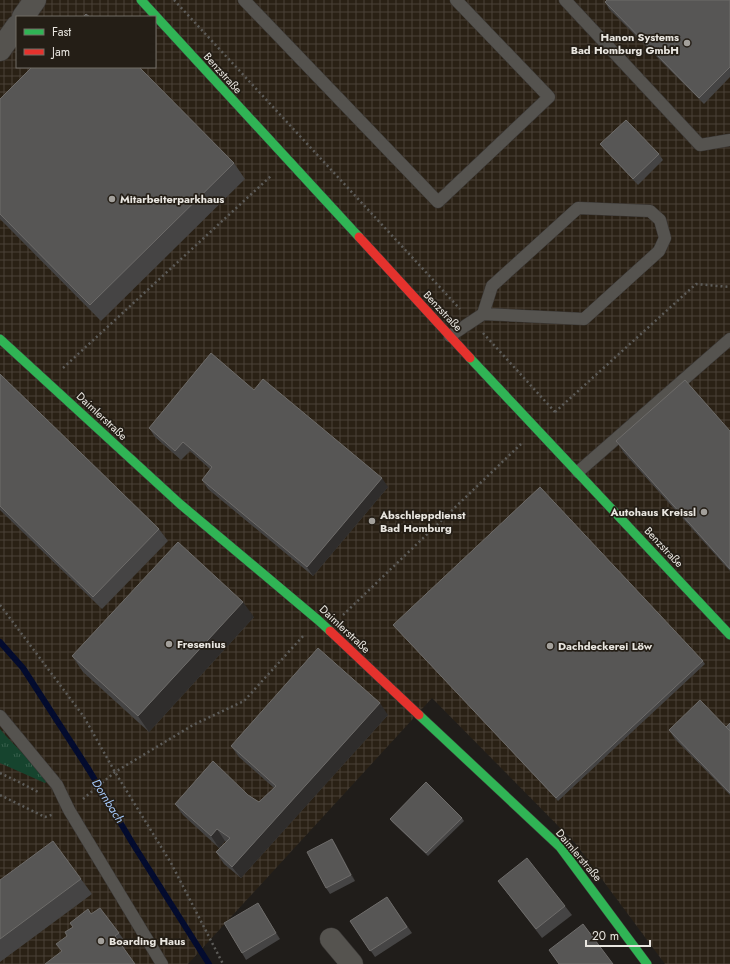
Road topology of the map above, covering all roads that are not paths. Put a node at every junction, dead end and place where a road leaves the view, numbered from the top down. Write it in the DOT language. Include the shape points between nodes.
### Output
graph roads {
  1 [pos="35,0"];
  2 [pos="141,0"];
  3 [pos="244,0"];
  4 [pos="456,0"];
  5 [pos="565,0"];
  6 [pos="24,16"];
  7 [pos="156,16"];
  8 [pos="156,16"];
  9 [pos="16,27"];
  10 [pos="0,50"];
  11 [pos="730,140"];
  12 [pos="483,314"];
  13 [pos="450,336"];
  14 [pos="0,338"];
  15 [pos="730,339"];
  16 [pos="578,472"];
  17 [pos="730,635"];
  18 [pos="0,716"];
  19 [pos="331,939"];
  20 [pos="162,964"];
  21 [pos="352,964"];
  22 [pos="647,964"];
  1 -- 6 [label="street"];
  2 -- 7 [label="street, Benzstraße"];
  3 -- 4 [label="lane" via="438,202 549,96"];
  5 -- 11 [label="lane" via="700,145"];
  8 -- 13 [label="street, Benzstraße"];
  9 -- 10 [label="street"];
  12 -- 12 [label="lane" via="492,286 578,208 650,211 660,220 665,238 659,251 584,319"];
  12 -- 13 [label="lane"];
  13 -- 16 [label="street, Benzstraße"];
  14 -- 22 [label="street, Daimlerstraße" via="180,504 318,620 560,847"];
  15 -- 16 [label="lane"];
  16 -- 17 [label="street, Benzstraße"];
  18 -- 20 [label="lane" via="57,785 69,810"];
  19 -- 21 [label="street"];
}
